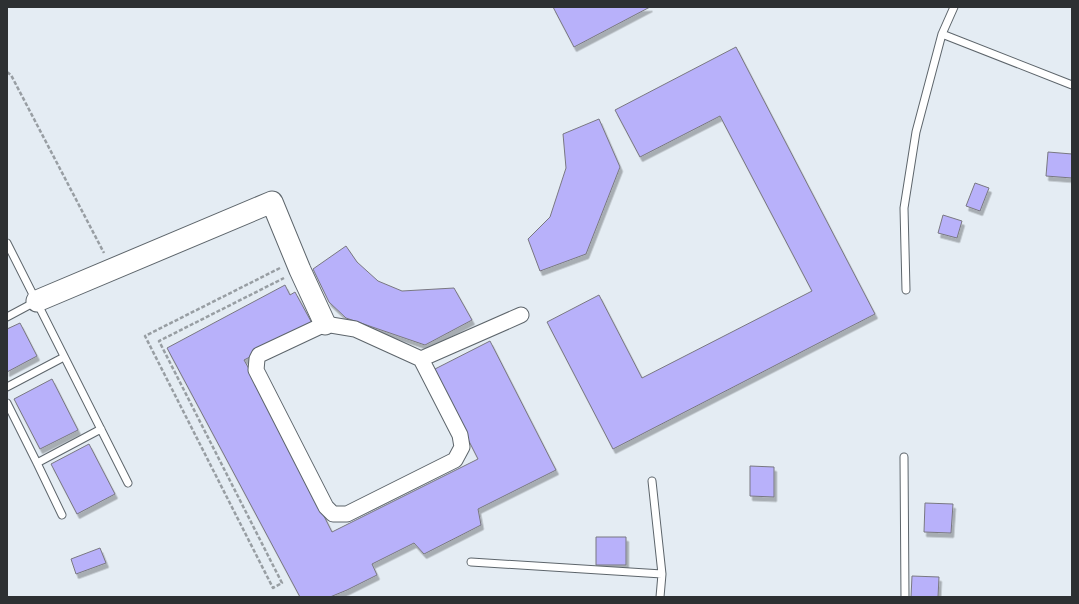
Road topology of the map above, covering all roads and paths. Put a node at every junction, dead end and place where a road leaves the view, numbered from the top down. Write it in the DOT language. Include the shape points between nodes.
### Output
graph roads {
  1 [pos="954,7"];
  2 [pos="942,34"];
  3 [pos="7,72"];
  4 [pos="1072,85"];
  5 [pos="7,243"];
  6 [pos="298,265"];
  7 [pos="112,269"];
  8 [pos="906,290"];
  9 [pos="37,301"];
  10 [pos="521,315"];
  11 [pos="7,317"];
  12 [pos="325,324"];
  13 [pos="64,357"];
  14 [pos="421,359"];
  15 [pos="7,387"];
  16 [pos="7,403"];
  17 [pos="101,429"];
  18 [pos="904,457"];
  19 [pos="37,463"];
  20 [pos="652,480"];
  21 [pos="128,483"];
  22 [pos="62,516"];
  23 [pos="472,562"];
  24 [pos="662,574"];
  25 [pos="660,597"];
  26 [pos="905,597"];
  1 -- 2 [label="lane"];
  2 -- 4 [label="lane"];
  2 -- 8 [label="lane" via="916,132 904,208"];
  3 -- 7 [label="path" via="11,74"];
  5 -- 9 [label="lane"];
  6 -- 6 [label="path" via="159,341 282,583 273,588 145,336"];
  6 -- 7 [label="main road" via="272,202"];
  6 -- 12 [label="main road"];
  7 -- 9 [label="main road"];
  9 -- 11 [label="lane"];
  9 -- 13 [label="lane"];
  10 -- 14 [label="street"];
  12 -- 14 [label="street" via="355,329"];
  12 -- 14 [label="street" via="260,355 256,370 326,507 333,514 347,514 455,460 459,453 462,447 460,435"];
  13 -- 15 [label="lane"];
  13 -- 17 [label="lane"];
  16 -- 19 [label="lane"];
  17 -- 19 [label="lane"];
  17 -- 21 [label="lane"];
  18 -- 26 [label="lane"];
  19 -- 22 [label="lane"];
  20 -- 24 [label="lane"];
  23 -- 24 [label="lane"];
  24 -- 25 [label="lane"];
}
